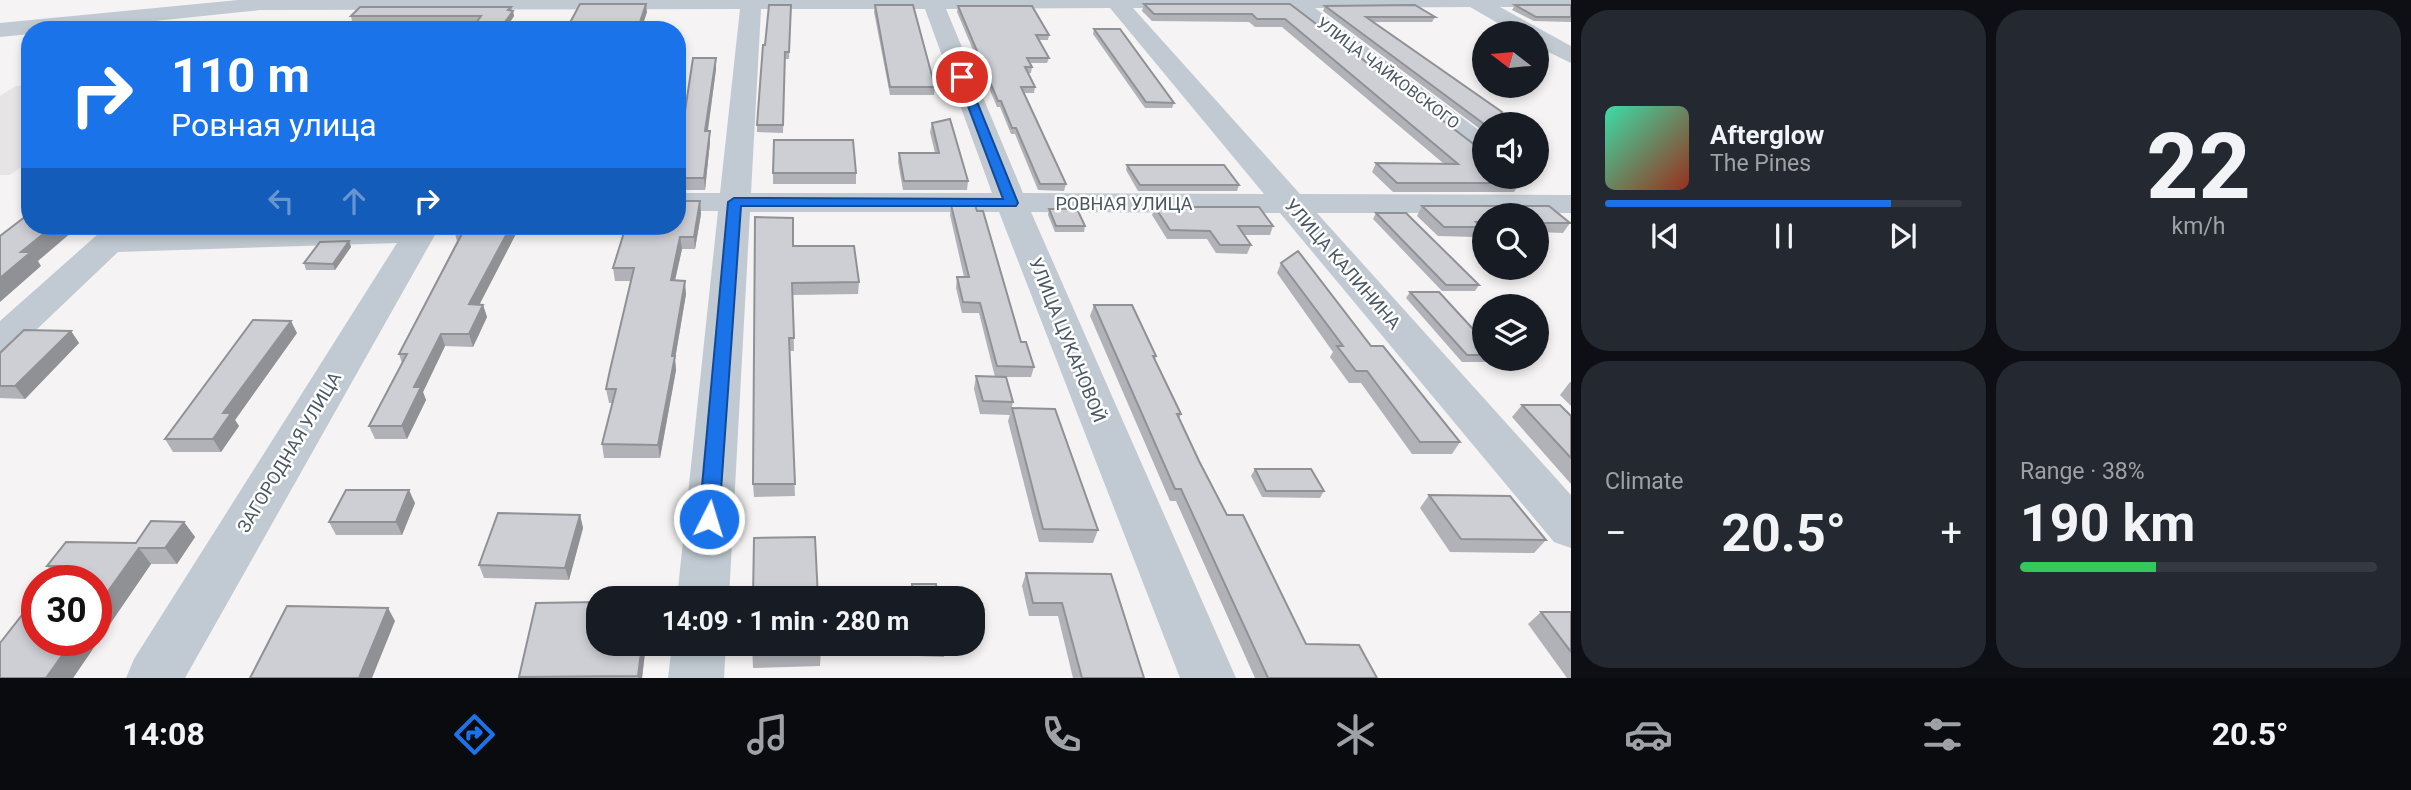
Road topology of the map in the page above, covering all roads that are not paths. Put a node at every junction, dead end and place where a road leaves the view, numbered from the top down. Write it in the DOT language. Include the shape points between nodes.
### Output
graph roads {
  1 [pos="87,0"];
  2 [pos="1472,0"];
  3 [pos="363,1"];
  4 [pos="558,1"];
  5 [pos="751,1"];
  6 [pos="932,1"];
  7 [pos="1115,1"];
  8 [pos="1292,1"];
  9 [pos="1571,1"];
  10 [pos="262,2"];
  11 [pos="56,21"];
  12 [pos="81,21"];
  13 [pos="341,21"];
  14 [pos="546,21"];
  15 [pos="1510,21"];
  16 [pos="21,28"];
  17 [pos="0,30"];
  18 [pos="1549,43"];
  19 [pos="1571,56"];
  20 [pos="1472,138"];
  21 [pos="1541,189"];
  22 [pos="686,202"];
  23 [pos="734,202"];
  24 [pos="1011,203"];
  25 [pos="1290,204"];
  26 [pos="1567,207"];
  27 [pos="116,235"];
  28 [pos="418,235"];
  29 [pos="0,342"];
  30 [pos="1571,528"];
  31 [pos="704,586"];
  32 [pos="698,656"];
  33 [pos="154,678"];
  34 [pos="696,678"];
  35 [pos="1208,678"];
  1 -- 11 [label="street"];
  2 -- 8 [label="street"];
  2 -- 9 [label="street"];
  2 -- 15 [label="street"];
  3 -- 4 [label="street"];
  3 -- 10 [label="street"];
  3 -- 13 [label="street"];
  4 -- 5 [label="street"];
  4 -- 14 [label="street"];
  5 -- 6 [label="street"];
  5 -- 23 [label="street"];
  6 -- 7 [label="street"];
  6 -- 24 [label="street, УЛИЦА ЦУКАНОВОЙ"];
  7 -- 8 [label="street"];
  7 -- 25 [label="street, УЛИЦА КАЛИНИНА"];
  8 -- 20 [label="street, УЛИЦА ЧАЙКОВСКОГО"];
  10 -- 12 [label="street"];
  16 -- 17 [label="street"];
  18 -- 19 [label="street"];
  21 -- 26 [label="street"];
  22 -- 23 [label="street, РОВНАЯ УЛИЦА"];
  23 -- 24 [label="street, РОВНАЯ УЛИЦА"];
  23 -- 31 [label="street"];
  24 -- 25 [label="street, РОВНАЯ УЛИЦА"];
  24 -- 35 [label="street, УЛИЦА ЦУКАНОВОЙ"];
  25 -- 26 [label="street, РОВНАЯ УЛИЦА"];
  25 -- 30 [label="street, УЛИЦА КАЛИНИНА"];
  27 -- 29 [label="street"];
  28 -- 33 [label="street, ЗАГОРОДНАЯ УЛИЦА"];
  32 -- 34 [label="street"];
}
